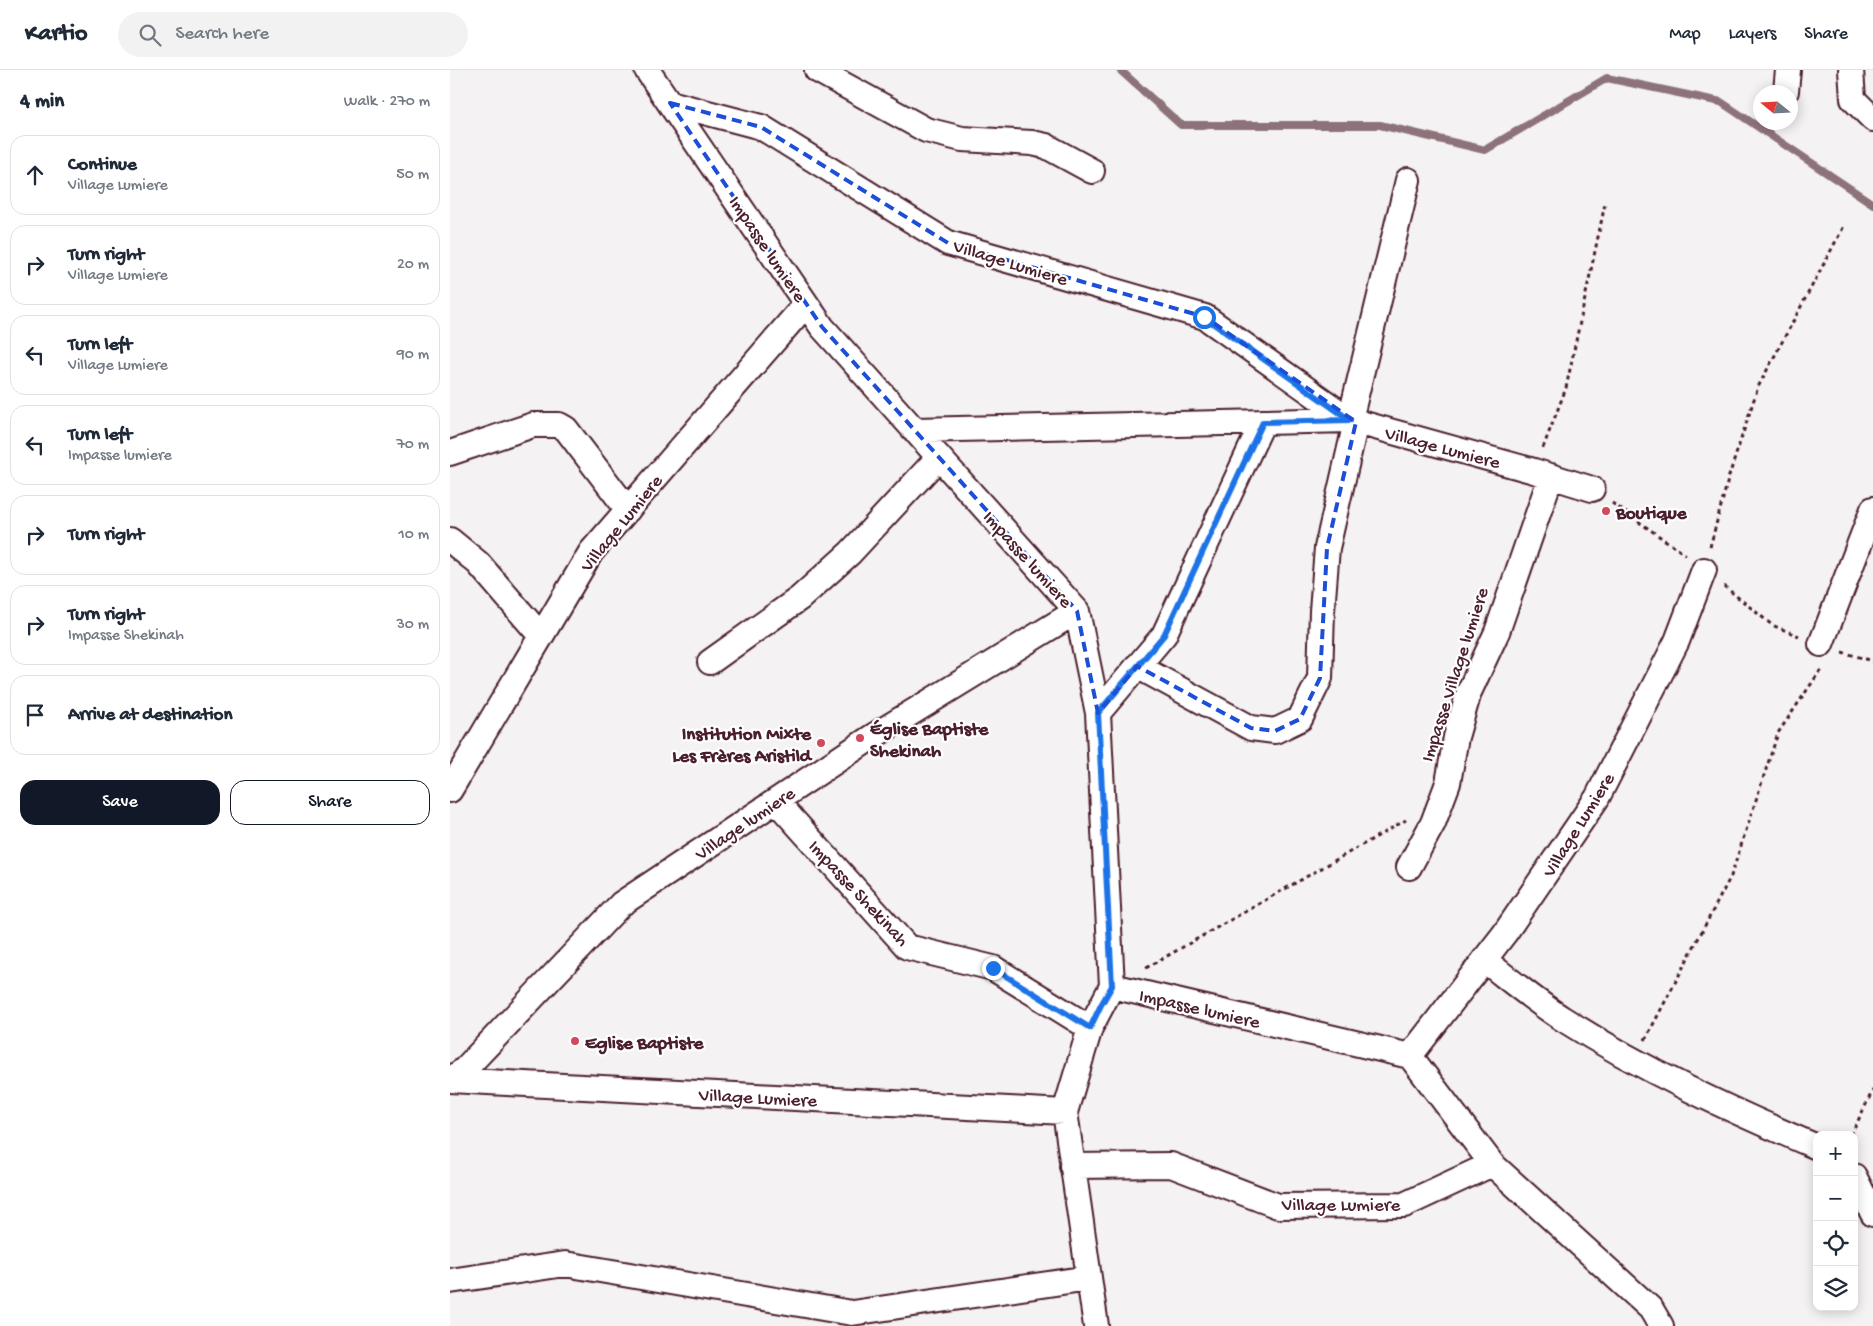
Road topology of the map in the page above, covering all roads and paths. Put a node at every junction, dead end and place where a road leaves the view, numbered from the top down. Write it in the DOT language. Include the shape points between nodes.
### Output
graph roads {
  1 [pos="647,70"];
  2 [pos="817,70"];
  3 [pos="1851,70"];
  4 [pos="670,103"];
  5 [pos="1873,119"];
  6 [pos="1092,171"];
  7 [pos="1408,180"];
  8 [pos="1605,204"];
  9 [pos="1844,226"];
  10 [pos="806,304"];
  11 [pos="1353,421"];
  12 [pos="1263,422"];
  13 [pos="914,430"];
  14 [pos="450,453"];
  15 [pos="939,457"];
  16 [pos="1542,473"];
  17 [pos="1592,489"];
  18 [pos="628,510"];
  19 [pos="1873,510"];
  20 [pos="450,540"];
  21 [pos="1704,570"];
  22 [pos="1077,611"];
  23 [pos="541,636"];
  24 [pos="1828,647"];
  25 [pos="1873,661"];
  26 [pos="710,662"];
  27 [pos="1137,666"];
  28 [pos="1098,713"];
  29 [pos="450,790"];
  30 [pos="776,801"];
  31 [pos="1413,816"];
  32 [pos="1409,867"];
  33 [pos="1484,960"];
  34 [pos="1112,986"];
  35 [pos="1090,1028"];
  36 [pos="1410,1056"];
  37 [pos="1634,1061"];
  38 [pos="450,1080"];
  39 [pos="1873,1090"];
  40 [pos="1065,1112"];
  41 [pos="1853,1131"];
  42 [pos="1813,1145"];
  43 [pos="1492,1164"];
  44 [pos="1072,1166"];
  45 [pos="1858,1184"];
  46 [pos="1873,1214"];
  47 [pos="1089,1278"];
  48 [pos="450,1281"];
  49 [pos="1096,1326"];
  50 [pos="1661,1326"];
  1 -- 4 [label="street, Impasse lumiere"];
  2 -- 6 [label="street" via="926,130 962,139 1046,146"];
  3 -- 5 [label="street" via="1853,99"];
  4 -- 10 [label="street, Impasse lumiere"];
  4 -- 11 [label="street, Village Lumiere" via="760,127 948,243 1204,317"];
  7 -- 11 [label="street"];
  8 -- 16 [label="path" via="1566,388"];
  9 -- 21 [label="path" via="1758,387 1729,476"];
  10 -- 13 [label="street, Impasse lumiere" via="822,327"];
  10 -- 18 [label="street, Village Lumiere"];
  11 -- 12 [label="street, Village Lumiere"];
  11 -- 16 [label="street, Village Lumiere"];
  11 -- 27 [label="street" via="1327,548 1320,678 1300,719 1275,731 1251,728"];
  12 -- 13 [label="street, Village Lumiere"];
  12 -- 27 [label="street" via="1164,635"];
  13 -- 15 [label="street, Impasse lumiere"];
  14 -- 18 [label="street" via="534,424 559,425 566,429"];
  15 -- 22 [label="street, Impasse lumiere"];
  15 -- 26 [label="street" via="850,553 800,598"];
  16 -- 17 [label="street, Village Lumiere"];
  16 -- 32 [label="street" via="1497,632 1469,692 1448,782 1433,823"];
  17 -- 21 [label="path"];
  18 -- 23 [label="street, Village Lumiere" via="591,552"];
  19 -- 24 [label="street"];
  20 -- 23 [label="street" via="478,563"];
  21 -- 24 [label="path" via="1772,625"];
  21 -- 33 [label="street, Village Lumiere" via="1677,641 1597,798"];
  22 -- 28 [label="street, Impasse lumiere"];
  22 -- 30 [label="street, Village lumiere" via="872,737"];
  23 -- 29 [label="street, Village Lumiere"];
  24 -- 25 [label="path"];
  24 -- 37 [label="path" via="1778,733 1731,876"];
  27 -- 28 [label="street"];
  28 -- 34 [label="street, Impasse lumiere"];
  30 -- 35 [label="street, Impasse Shekinah" via="907,947 993,968"];
  30 -- 38 [label="street, Village lumiere" via="621,904 464,1070"];
  31 -- 34 [label="path"];
  33 -- 36 [label="street, Village Lumiere"];
  33 -- 37 [label="street" via="1562,1018"];
  34 -- 35 [label="street"];
  34 -- 36 [label="street, Impasse lumiere"];
  35 -- 40 [label="street"];
  36 -- 43 [label="street"];
  37 -- 42 [label="street"];
  38 -- 40 [label="street, Village Lumiere"];
  39 -- 41 [label="path"];
  40 -- 44 [label="street"];
  43 -- 44 [label="street, Village Lumiere" via="1404,1205 1278,1206 1171,1165"];
  43 -- 50 [label="street" via="1651,1308"];
  44 -- 47 [label="street"];
  45 -- 46 [label="street"];
  47 -- 48 [label="street" via="852,1313 565,1264"];
  47 -- 49 [label="street"];
}
